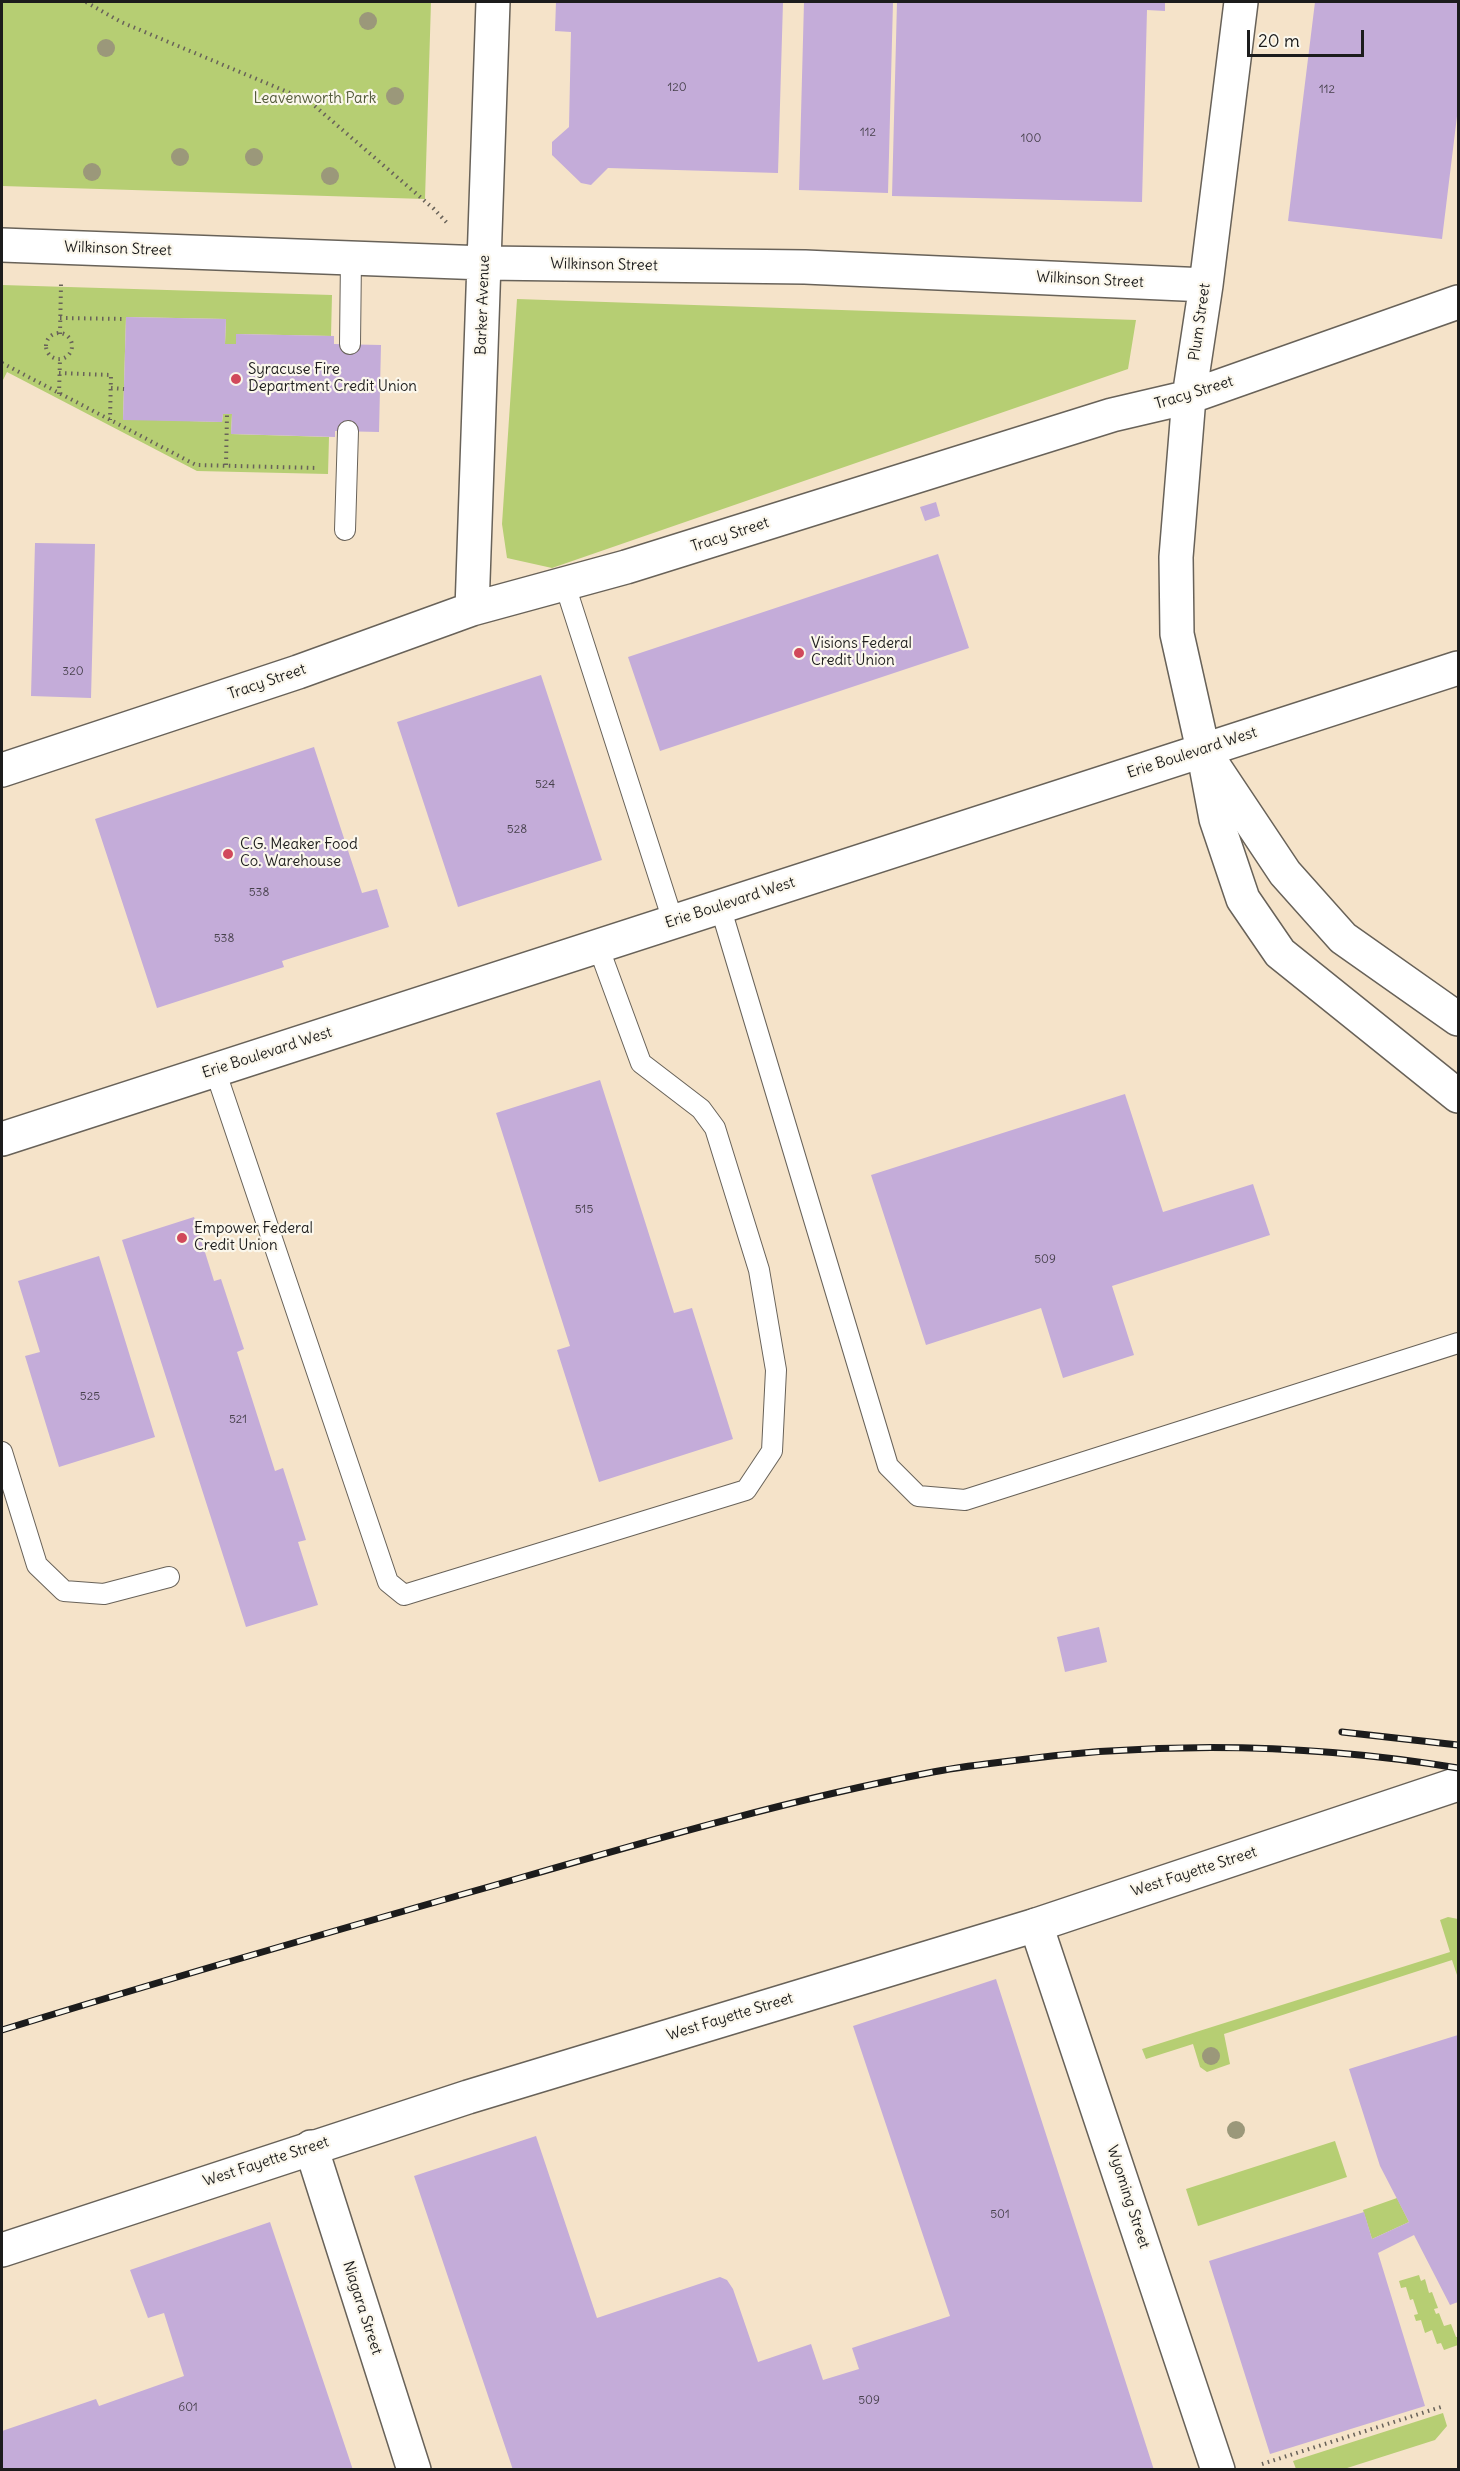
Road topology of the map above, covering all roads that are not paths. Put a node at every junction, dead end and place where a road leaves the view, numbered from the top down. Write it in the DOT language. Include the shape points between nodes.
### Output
graph roads {
  1 [pos="493,2"];
  2 [pos="1241,2"];
  3 [pos="2,245"];
  4 [pos="351,258"];
  5 [pos="485,263"];
  6 [pos="1206,285"];
  7 [pos="1458,302"];
  8 [pos="350,344"];
  9 [pos="1190,397"];
  10 [pos="348,431"];
  11 [pos="345,530"];
  12 [pos="565,585"];
  13 [pos="472,609"];
  14 [pos="1458,668"];
  15 [pos="1203,750"];
  16 [pos="2,770"];
  17 [pos="720,906"];
  18 [pos="673,921"];
  19 [pos="598,946"];
  20 [pos="1458,1019"];
  21 [pos="215,1070"];
  22 [pos="1458,1096"];
  23 [pos="2,1139"];
  24 [pos="1458,1343"];
  25 [pos="2,1452"];
  26 [pos="169,1577"];
  27 [pos="1458,1784"];
  28 [pos="1036,1925"];
  29 [pos="311,2147"];
  30 [pos="2,2250"];
  31 [pos="414,2469"];
  32 [pos="1218,2469"];
  1 -- 5 [label="main road, Barker Avenue"];
  2 -- 6 [label="main road, Plum Street"];
  3 -- 4 [label="main road, Wilkinson Street"];
  4 -- 5 [label="main road, Wilkinson Street"];
  4 -- 8 [label="lane"];
  5 -- 6 [label="main road, Wilkinson Street" via="805,267"];
  5 -- 13 [label="main road, Barker Avenue"];
  6 -- 9 [label="main road, Plum Street"];
  7 -- 9 [label="main road, Tracy Street"];
  9 -- 12 [label="main road, Tracy Street" via="1112,415"];
  9 -- 15 [label="main road, Plum Street" via="1176,557 1177,634"];
  10 -- 11 [label="lane"];
  12 -- 13 [label="main road, Tracy Street"];
  12 -- 18 [label="lane"];
  13 -- 16 [label="main road, Tracy Street"];
  14 -- 15 [label="main road, Erie Boulevard West"];
  15 -- 17 [label="main road, Erie Boulevard West"];
  15 -- 20 [label="main road" via="1285,873 1343,938"];
  15 -- 22 [label="main road, Plum Street" via="1216,819 1243,899 1280,953"];
  17 -- 18 [label="main road, Erie Boulevard West"];
  17 -- 24 [label="lane" via="888,1466 918,1496 965,1500"];
  18 -- 19 [label="main road, Erie Boulevard West"];
  19 -- 21 [label="main road, Erie Boulevard West"];
  19 -- 21 [label="lane" via="641,1063 701,1109 715,1128 759,1269 776,1370 772,1451 746,1490 404,1595 388,1582"];
  21 -- 23 [label="main road, Erie Boulevard West"];
  25 -- 26 [label="lane" via="37,1565 64,1591 104,1594"];
  27 -- 28 [label="main road, West Fayette Street"];
  28 -- 29 [label="main road, West Fayette Street"];
  28 -- 32 [label="main road, Wyoming Street"];
  29 -- 30 [label="main road, West Fayette Street"];
  29 -- 31 [label="main road, Niagara Street"];
}
